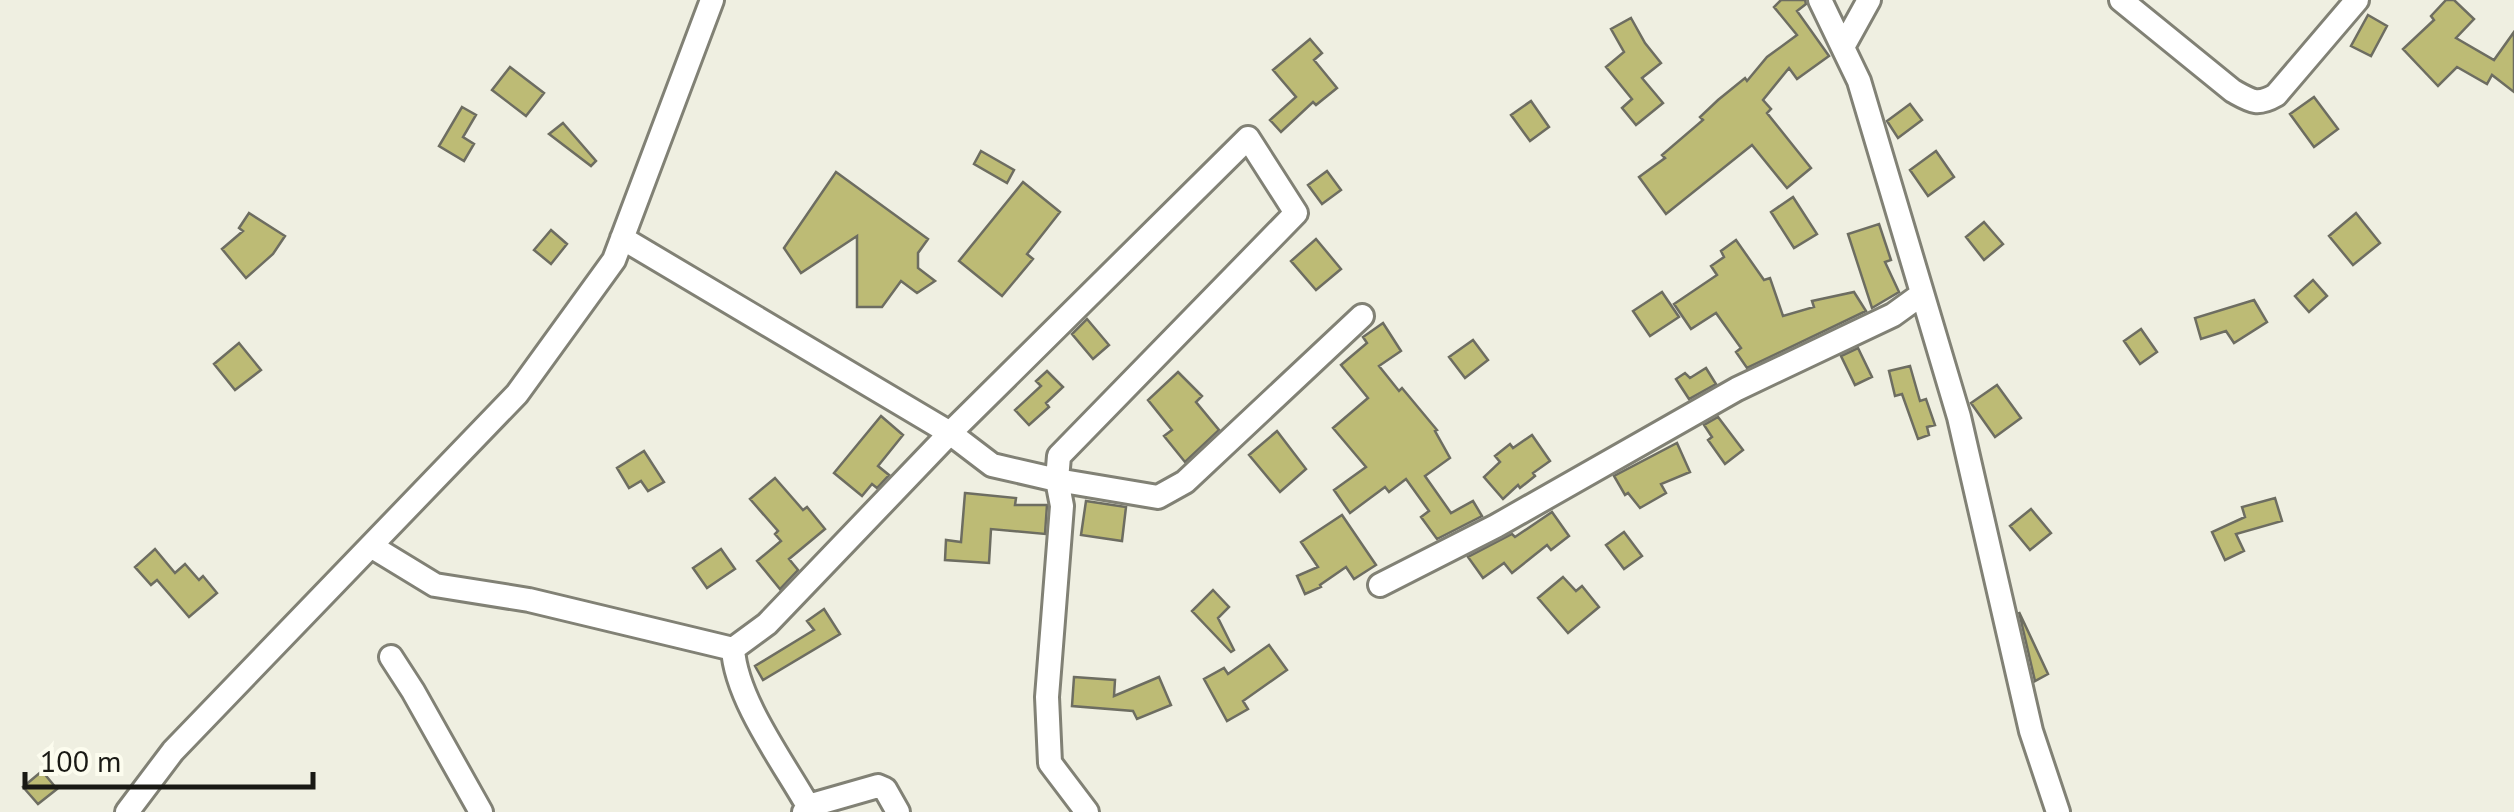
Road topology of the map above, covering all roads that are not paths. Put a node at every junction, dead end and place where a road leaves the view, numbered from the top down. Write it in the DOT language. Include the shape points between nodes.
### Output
graph roads {
  1 [pos="712,0"];
  2 [pos="1820,0"];
  3 [pos="1870,0"];
  4 [pos="2121,0"];
  5 [pos="2358,0"];
  6 [pos="1843,46"];
  7 [pos="622,238"];
  8 [pos="1922,294"];
  9 [pos="1362,316"];
  10 [pos="950,432"];
  11 [pos="1057,480"];
  12 [pos="371,546"];
  13 [pos="1380,585"];
  14 [pos="733,648"];
  15 [pos="392,657"];
  16 [pos="806,809"];
  17 [pos="127,812"];
  18 [pos="481,812"];
  19 [pos="898,812"];
  20 [pos="1087,812"];
  21 [pos="2058,812"];
  1 -- 7 [label="street"];
  2 -- 6 [label="street"];
  3 -- 6 [label="street"];
  4 -- 5 [label="street" via="2233,91 2264,102"];
  6 -- 8 [label="street"];
  7 -- 10 [label="street"];
  7 -- 12 [label="street" via="614,260 517,394"];
  8 -- 13 [label="street"];
  8 -- 21 [label="street" via="1959,417 2031,731"];
  9 -- 11 [label="street" via="1184,482 1158,497"];
  10 -- 11 [label="street" via="992,465"];
  10 -- 11 [label="street" via="1248,138 1296,213 1058,456"];
  10 -- 14 [label="street" via="767,624"];
  11 -- 20 [label="street" via="1062,506 1048,698 1050,763"];
  12 -- 14 [label="street" via="435,585"];
  12 -- 17 [label="street" via="172,751"];
  14 -- 16 [label="street" via="750,705"];
  15 -- 18 [label="street"];
  16 -- 19 [label="street" via="878,786"];
}
